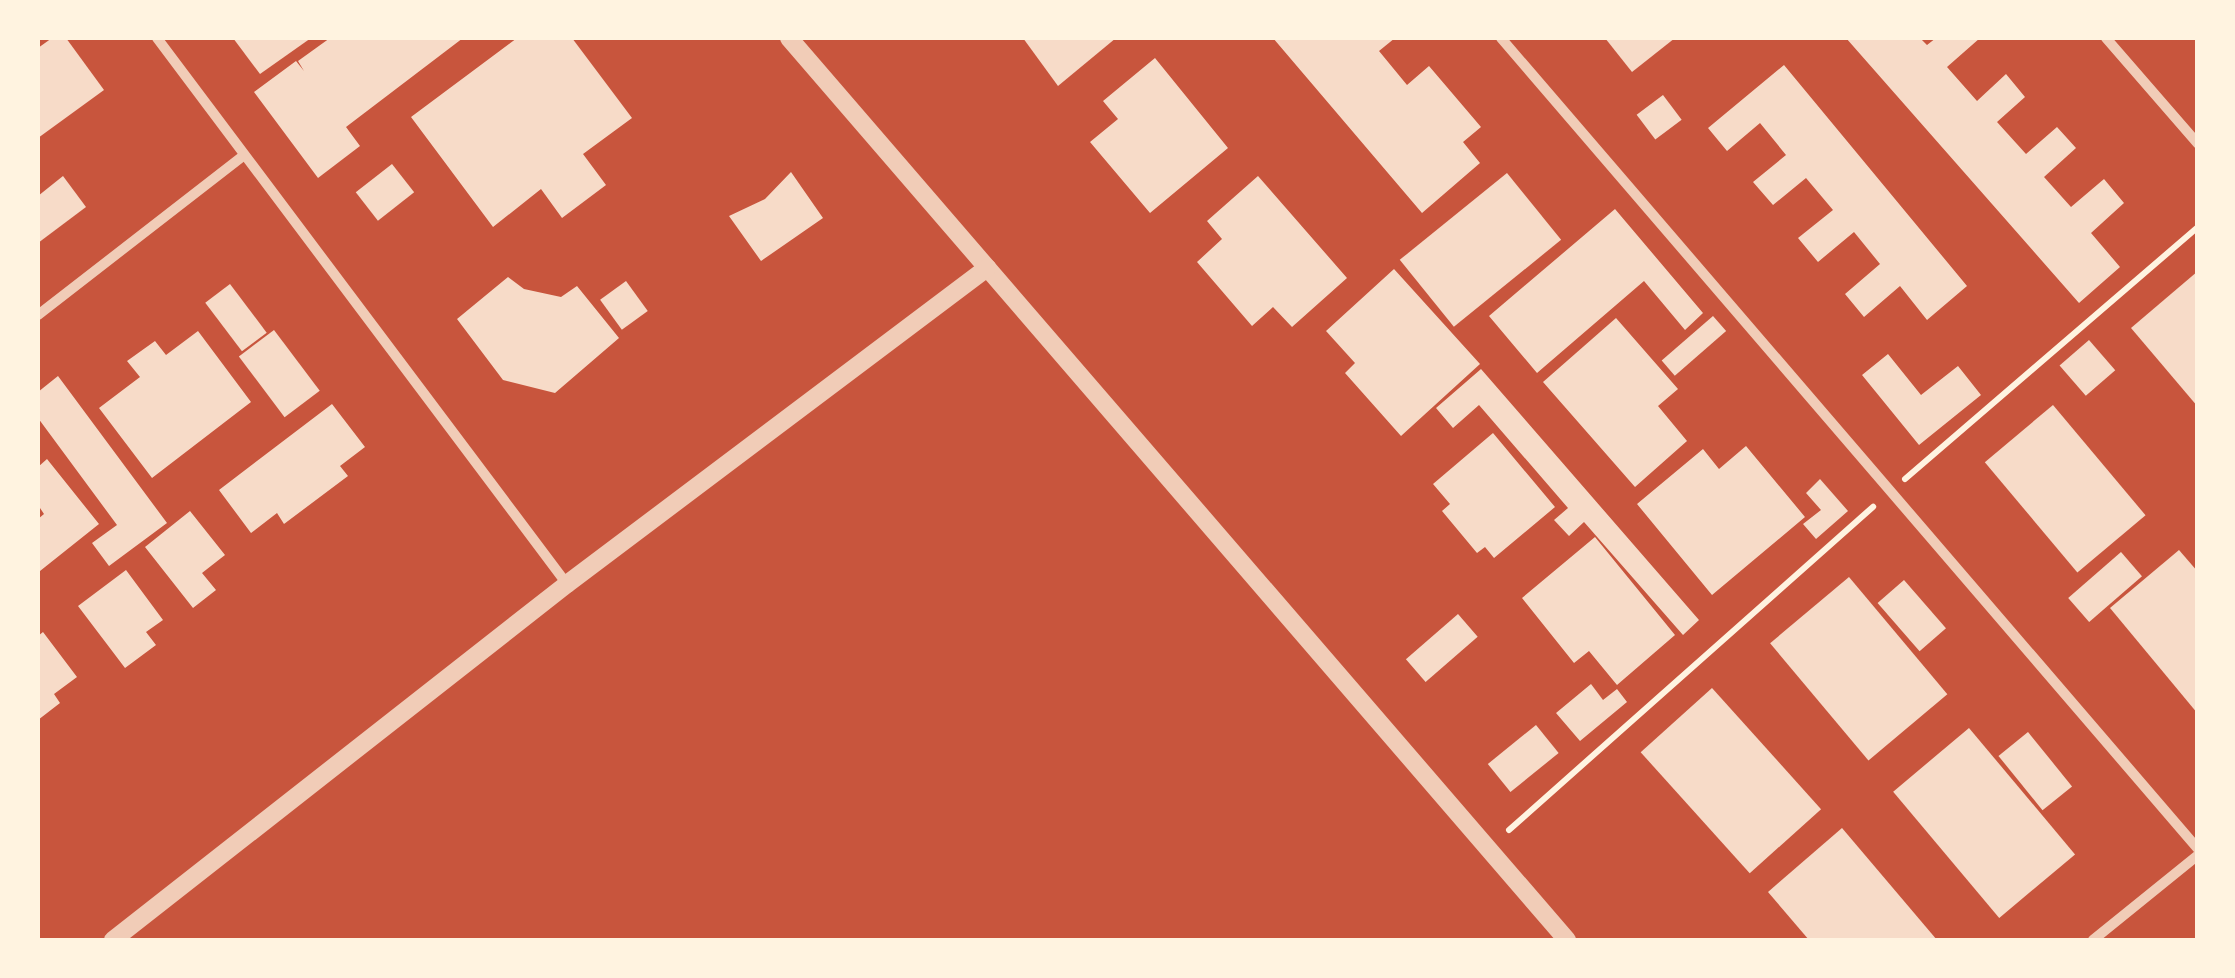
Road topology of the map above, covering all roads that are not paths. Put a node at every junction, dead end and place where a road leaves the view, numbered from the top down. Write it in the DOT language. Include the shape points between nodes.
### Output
graph roads {
  1 [pos="157,38"];
  2 [pos="789,38"];
  3 [pos="1502,38"];
  4 [pos="2106,38"];
  5 [pos="2198,144"];
  6 [pos="243,156"];
  7 [pos="988,268"];
  8 [pos="38,315"];
  9 [pos="567,584"];
  10 [pos="2198,852"];
  11 [pos="113,940"];
  12 [pos="1567,940"];
  13 [pos="2093,940"];
  1 -- 6 [label="street"];
  2 -- 7 [label="street"];
  3 -- 10 [label="street"];
  4 -- 5 [label="street"];
  6 -- 8 [label="street"];
  6 -- 9 [label="street"];
  7 -- 9 [label="street"];
  7 -- 12 [label="street"];
  9 -- 11 [label="street"];
  10 -- 13 [label="street"];
}
